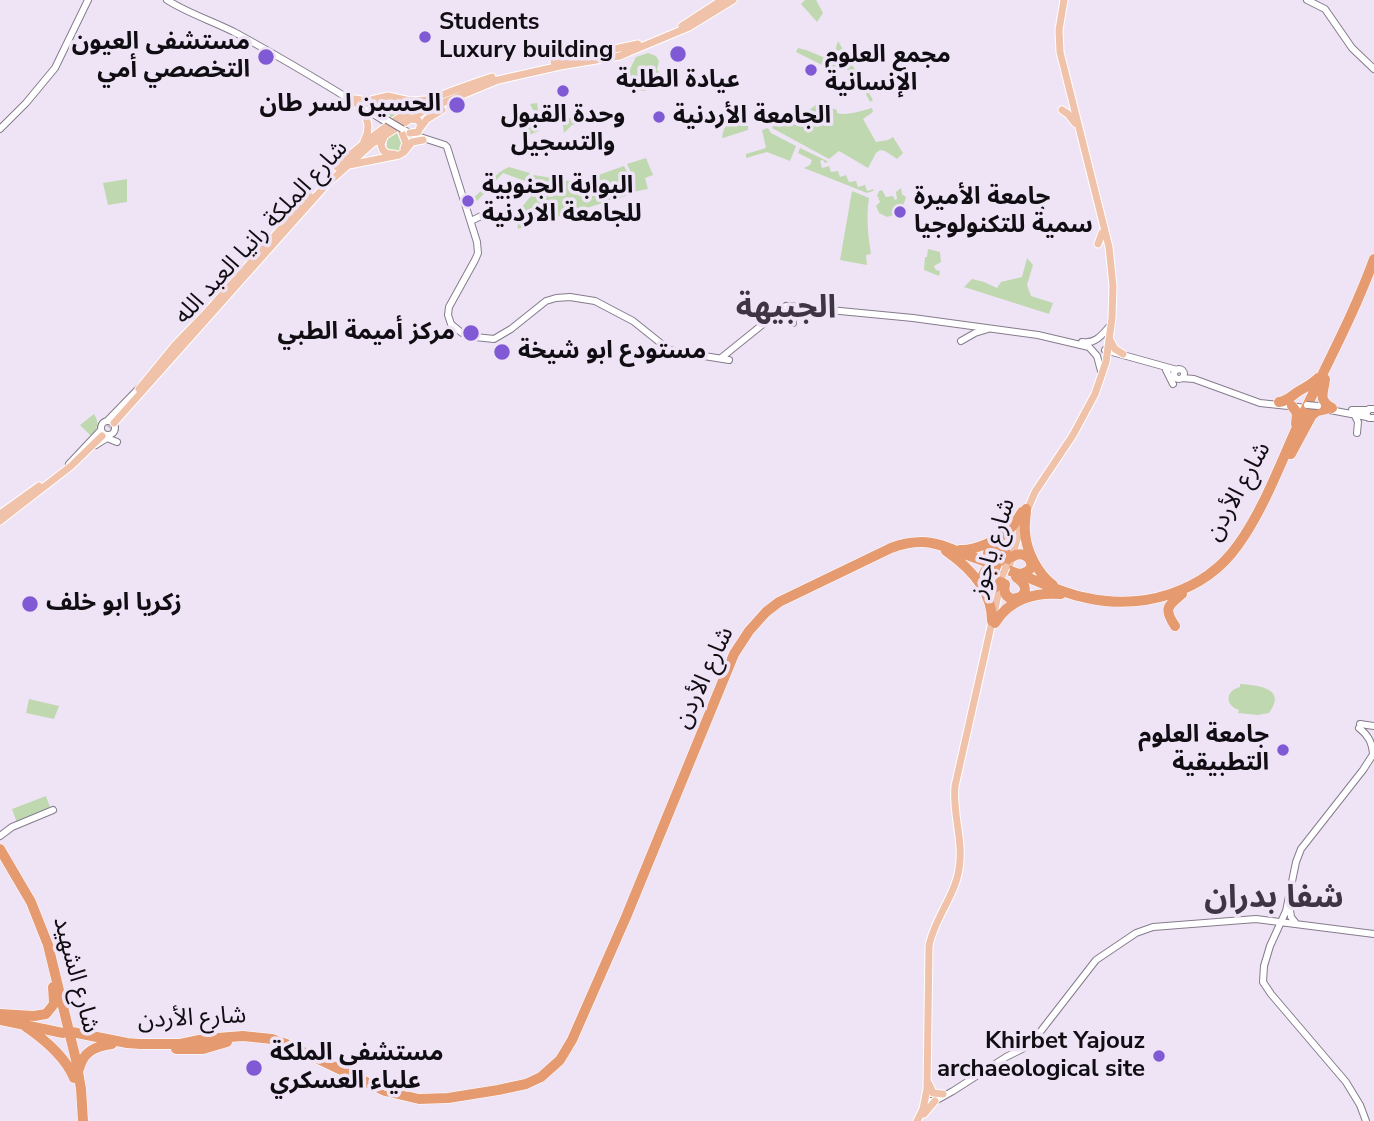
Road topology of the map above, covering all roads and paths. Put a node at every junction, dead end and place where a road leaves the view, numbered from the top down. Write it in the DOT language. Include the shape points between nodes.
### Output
graph roads {
  1 [pos="87,0"];
  2 [pos="167,0"];
  3 [pos="173,0"];
  4 [pos="722,0"];
  5 [pos="733,0"];
  6 [pos="1062,0"];
  7 [pos="1307,0"];
  8 [pos="1314,0"];
  9 [pos="1374,67"];
  10 [pos="545,71"];
  11 [pos="534,72"];
  12 [pos="1070,97"];
  13 [pos="431,100"];
  14 [pos="356,102"];
  15 [pos="443,111"];
  16 [pos="429,113"];
  17 [pos="375,115"];
  18 [pos="409,119"];
  19 [pos="3,124"];
  20 [pos="388,124"];
  21 [pos="1077,125"];
  22 [pos="421,127"];
  23 [pos="404,131"];
  24 [pos="429,141"];
  25 [pos="359,148"];
  26 [pos="345,166"];
  27 [pos="481,216"];
  28 [pos="467,222"];
  29 [pos="1102,233"];
  30 [pos="484,242"];
  31 [pos="1098,244"];
  32 [pos="478,249"];
  33 [pos="1374,259"];
  34 [pos="473,264"];
  35 [pos="1374,268"];
  36 [pos="784,311"];
  37 [pos="990,327"];
  38 [pos="1109,327"];
  39 [pos="1110,339"];
  40 [pos="657,341"];
  41 [pos="961,341"];
  42 [pos="1084,344"];
  43 [pos="677,353"];
  44 [pos="1106,354"];
  45 [pos="1122,355"];
  46 [pos="699,356"];
  47 [pos="1166,370"];
  48 [pos="1101,371"];
  49 [pos="1179,374"];
  50 [pos="1324,376"];
  51 [pos="146,384"];
  52 [pos="1173,384"];
  53 [pos="1279,402"];
  54 [pos="1292,406"];
  55 [pos="1316,406"];
  56 [pos="1354,414"];
  57 [pos="1372,415"];
  58 [pos="111,421"];
  59 [pos="1357,433"];
  60 [pos="102,434"];
  61 [pos="117,442"];
  62 [pos="96,445"];
  63 [pos="70,465"];
  64 [pos="1281,467"];
  65 [pos="1024,511"];
  66 [pos="0,514"];
  67 [pos="0,521"];
  68 [pos="946,549"];
  69 [pos="1006,571"];
  70 [pos="1063,592"];
  71 [pos="1182,594"];
  72 [pos="1124,596"];
  73 [pos="1109,601"];
  74 [pos="994,622"];
  75 [pos="1175,625"];
  76 [pos="726,684"];
  77 [pos="713,703"];
  78 [pos="711,723"];
  79 [pos="1374,726"];
  80 [pos="696,746"];
  81 [pos="1374,755"];
  82 [pos="17,824"];
  83 [pos="0,835"];
  84 [pos="0,849"];
  85 [pos="0,856"];
  86 [pos="1288,909"];
  87 [pos="1272,920"];
  88 [pos="1284,922"];
  89 [pos="1294,924"];
  90 [pos="1279,932"];
  91 [pos="1374,933"];
  92 [pos="52,980"];
  93 [pos="0,1016"];
  94 [pos="25,1026"];
  95 [pos="92,1031"];
  96 [pos="67,1032"];
  97 [pos="112,1044"];
  98 [pos="181,1046"];
  99 [pos="212,1046"];
  100 [pos="1003,1058"];
  101 [pos="76,1077"];
  102 [pos="929,1084"];
  103 [pos="943,1094"];
  104 [pos="928,1100"];
  105 [pos="920,1119"];
  106 [pos="81,1121"];
  107 [pos="1368,1121"];
  1 -- 19 [label="main road" via="53,66"];
  2 -- 14 [label="main road" via="273,53"];
  3 -- 14 [label="main road" via="252,38"];
  4 -- 13 [label="main road, شارع الملكة رانيا العبد الله" via="683,25 636,45 499,75"];
  5 -- 11 [label="main road, شارع الملكة رانيا العبد الله" via="689,27 620,56"];
  6 -- 12 [label="main road, شارع ياجوز" via="1056,37"];
  7 -- 9 [label="main road" via="1326,10 1352,48"];
  8 -- 9 [label="main road" via="1327,6"];
  10 -- 11 [label="main road"];
  11 -- 16 [label="main road, شارع الملكة رانيا العبد الله" via="487,84"];
  12 -- 21 [label="main road, شارع ياجوز"];
  12 -- 21 [label="main road" via="1081,106"];
  12 -- 21 [label="main road" via="1063,109"];
  13 -- 14 [label="main road" via="388,96"];
  13 -- 20 [label="main road, شارع الملكة رانيا العبد الله"];
  14 -- 17 [label="main road"];
  14 -- 20 [label="main road"];
  14 -- 25 [label="main road" via="369,130"];
  15 -- 16 [label="main road"];
  15 -- 24 [label="main road" via="423,125"];
  16 -- 18 [label="main road, شارع الملكة رانيا العبد الله"];
  16 -- 22 [label="main road"];
  17 -- 20 [label="main road"];
  17 -- 20 [label="main road" via="369,119 373,129"];
  18 -- 20 [label="main road, شارع الملكة رانيا العبد الله"];
  18 -- 22 [label="main road" via="418,120"];
  20 -- 23 [label="main road, bridge"];
  20 -- 23 [label="main road" via="381,141 385,153 398,153 405,147"];
  20 -- 25 [label="main road, شارع الملكة رانيا العبد الله"];
  20 -- 26 [label="main road, شارع الملكة رانيا العبد الله"];
  21 -- 29 [label="main road, شارع ياجوز"];
  21 -- 39 [label="main road, شارع ياجوز" via="1111,259"];
  22 -- 23 [label="main road" via="417,133"];
  23 -- 24 [label="main road"];
  24 -- 26 [label="main road" via="412,142 397,156"];
  24 -- 28 [label="main road" via="446,151"];
  24 -- 28 [label="main road" via="448,148"];
  25 -- 51 [label="main road, شارع الملكة رانيا العبد الله" via="175,345"];
  26 -- 51 [label="main road, شارع الملكة رانيا العبد الله"];
  27 -- 28 [label="main road"];
  28 -- 32 [label="main road"];
  28 -- 34 [label="main road" via="475,244"];
  29 -- 31 [label="main road"];
  29 -- 38 [label="main road, شارع ياجوز" via="1110,281"];
  30 -- 32 [label="main road"];
  32 -- 34 [label="main road"];
  33 -- 50 [label="highway, شارع الأردن"];
  34 -- 40 [label="main road" via="448,313 462,334 489,339 503,334 546,301 563,297 596,301 633,321"];
  35 -- 50 [label="highway, شارع الأردن"];
  36 -- 36 [label="main road" via="783,315 792,322 793,314"];
  36 -- 37 [label="main road" via="805,308"];
  36 -- 46 [label="main road" via="727,357"];
  37 -- 41 [label="main road"];
  37 -- 42 [label="main road"];
  38 -- 42 [label="main road" via="1097,340"];
  38 -- 44 [label="main road, شارع ياجوز"];
  39 -- 44 [label="main road, شارع ياجوز"];
  39 -- 45 [label="main road"];
  40 -- 43 [label="main road"];
  40 -- 46 [label="main road"];
  42 -- 48 [label="main road" via="1097,356"];
  43 -- 46 [label="main road"];
  43 -- 46 [label="main road" via="686,363"];
  44 -- 45 [label="main road" via="1113,358"];
  44 -- 48 [label="main road, شارع ياجوز"];
  44 -- 65 [label="main road, شارع ياجوز" via="1085,414"];
  45 -- 47 [label="main road"];
  45 -- 49 [label="main road"];
  47 -- 49 [label="main road"];
  47 -- 52 [label="main road"];
  48 -- 65 [label="main road, شارع ياجوز" via="1078,423"];
  49 -- 53 [label="main road"];
  49 -- 54 [label="main road" via="1260,403"];
  50 -- 53 [label="highway"];
  50 -- 55 [label="highway, شارع الأردن"];
  50 -- 55 [label="highway" via="1326,404"];
  50 -- 64 [label="highway, شارع الأردن"];
  51 -- 58 [label="main road, شارع الملكة رانيا العبد الله"];
  53 -- 55 [label="main road"];
  54 -- 55 [label="main road"];
  54 -- 64 [label="highway" via="1297,420 1280,458"];
  55 -- 56 [label="main road"];
  55 -- 57 [label="main road"];
  55 -- 64 [label="highway, شارع الأردن"];
  55 -- 64 [label="highway"];
  56 -- 57 [label="main road"];
  56 -- 59 [label="main road"];
  58 -- 60 [label="main road" via="102,425"];
  58 -- 60 [label="main road" via="111,434"];
  60 -- 62 [label="main road"];
  60 -- 63 [label="main road"];
  61 -- 62 [label="main road" via="107,438"];
  62 -- 63 [label="main road"];
  63 -- 66 [label="main road"];
  63 -- 67 [label="main road"];
  64 -- 71 [label="highway, شارع الأردن" via="1239,550 1216,574"];
  64 -- 73 [label="highway, شارع الأردن" via="1242,538 1214,571 1162,597"];
  65 -- 68 [label="highway" via="1008,531 976,548"];
  65 -- 69 [label="main road, شارع ياجوز"];
  65 -- 70 [label="highway" via="1033,558 1046,579"];
  68 -- 69 [label="highway, شارع الأردن"];
  68 -- 74 [label="highway" via="983,589"];
  68 -- 76 [label="highway, شارع الأردن" via="923,545 896,550 780,606 745,642"];
  68 -- 77 [label="highway, شارع الأردن" via="919,542 897,546 779,602 742,640"];
  69 -- 70 [label="highway, شارع الأردن"];
  69 -- 74 [label="main road, شارع ياجوز"];
  70 -- 71 [label="highway, شارع الأردن" via="1091,603 1127,605"];
  70 -- 73 [label="highway, شارع الأردن"];
  70 -- 74 [label="highway" via="1025,597"];
  71 -- 75 [label="highway" via="1168,609"];
  72 -- 73 [label="highway"];
  74 -- 102 [label="main road, شارع ياجوز" via="958,784 961,870 930,946"];
  74 -- 104 [label="main road, شارع ياجوز" via="956,786 959,871 929,946"];
  76 -- 77 [label="highway" via="713,713"];
  76 -- 78 [label="highway, شارع الأردن"];
  77 -- 80 [label="highway, شارع الأردن"];
  78 -- 80 [label="highway" via="709,718"];
  78 -- 99 [label="highway, شارع الأردن" via="576,1041 546,1078 512,1091 415,1101 383,1094 273,1042 245,1039"];
  79 -- 81 [label="main road" via="1360,726"];
  80 -- 99 [label="highway, شارع الأردن" via="572,1040 558,1063 541,1077 505,1089 419,1099 385,1091 278,1040 253,1036"];
  81 -- 86 [label="main road" via="1301,849"];
  82 -- 82 [label="main road" via="53,810"];
  82 -- 83 [label="main road"];
  84 -- 96 [label="highway, شارع الشهيد" via="44,932"];
  85 -- 92 [label="highway, شارع الشهيد" via="35,918"];
  86 -- 87 [label="main road"];
  86 -- 88 [label="main road"];
  86 -- 89 [label="main road"];
  87 -- 88 [label="main road"];
  87 -- 90 [label="main road"];
  87 -- 100 [label="main road" via="1252,917 1140,927 1098,957 1033,1038"];
  88 -- 89 [label="main road"];
  88 -- 90 [label="main road"];
  89 -- 90 [label="main road"];
  89 -- 91 [label="main road"];
  90 -- 107 [label="main road" via="1268,961 1268,983 1354,1087"];
  92 -- 93 [label="highway" via="55,1000 48,1013"];
  92 -- 96 [label="highway, شارع الشهيد"];
  93 -- 94 [label="highway, شارع الأردن"];
  93 -- 96 [label="highway, شارع الأردن"];
  94 -- 96 [label="highway, شارع الأردن"];
  94 -- 101 [label="highway" via="61,1057"];
  95 -- 96 [label="highway" via="71,1018"];
  96 -- 97 [label="highway, شارع الأردن"];
  96 -- 98 [label="highway, شارع الأردن" via="127,1043"];
  96 -- 101 [label="highway, شارع الشهيد"];
  97 -- 98 [label="highway, شارع الأردن" via="150,1049"];
  97 -- 101 [label="highway" via="95,1047 85,1055"];
  98 -- 99 [label="highway, شارع الأردن" via="197,1039"];
  100 -- 103 [label="main road"];
  100 -- 104 [label="main road" via="971,1081"];
  101 -- 106 [label="highway, شارع الشهيد"];
  102 -- 103 [label="main road" via="933,1093"];
  102 -- 104 [label="main road, شارع ياجوز"];
  103 -- 104 [label="main road"];
  104 -- 105 [label="main road, شارع ياجوز"];
}
